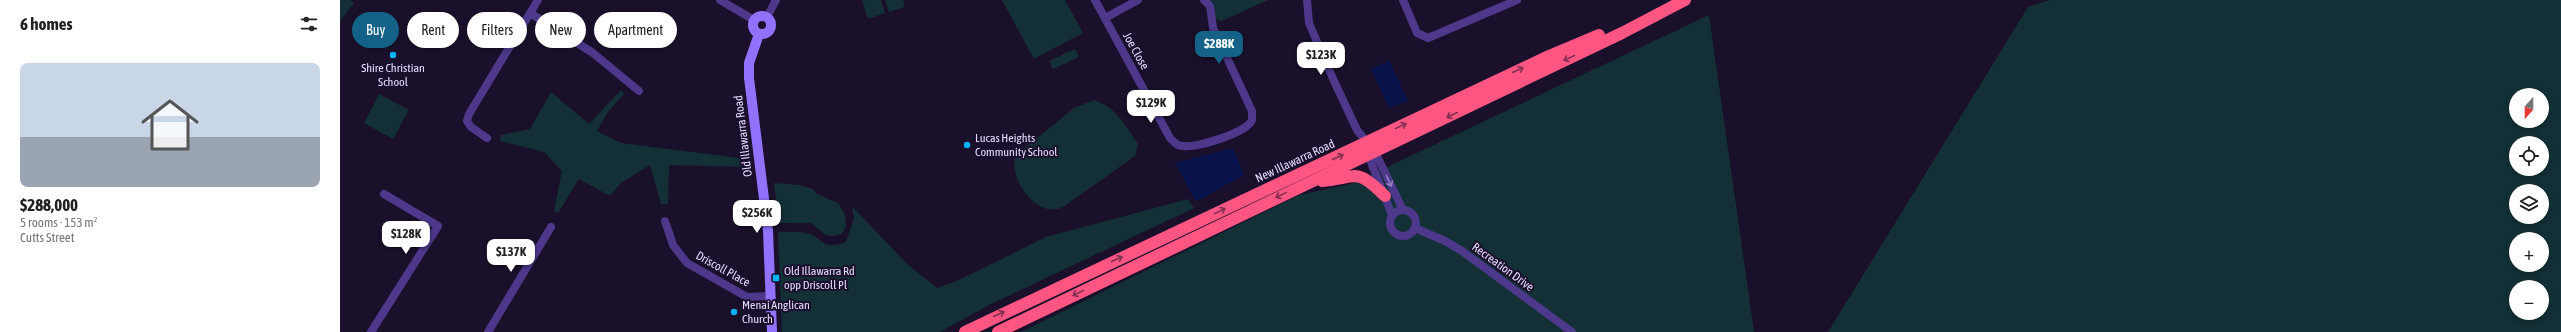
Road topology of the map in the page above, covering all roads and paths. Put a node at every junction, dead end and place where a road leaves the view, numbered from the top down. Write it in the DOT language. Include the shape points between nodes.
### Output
graph roads {
  1 [pos="538,0"];
  2 [pos="720,0"];
  3 [pos="776,0"];
  4 [pos="1095,0"];
  5 [pos="1138,0"];
  6 [pos="1204,0"];
  7 [pos="1308,0"];
  8 [pos="1403,0"];
  9 [pos="1517,0"];
  10 [pos="1685,0"];
  11 [pos="1502,3"];
  12 [pos="530,13"];
  13 [pos="767,18"];
  14 [pos="1105,18"];
  15 [pos="754,20"];
  16 [pos="1641,22"];
  17 [pos="760,34"];
  18 [pos="639,91"];
  19 [pos="487,138"];
  20 [pos="1366,143"];
  21 [pos="1371,154"];
  22 [pos="1306,183"];
  23 [pos="384,194"];
  24 [pos="1385,196"];
  25 [pos="1403,210"];
  26 [pos="1392,215"];
  27 [pos="665,221"];
  28 [pos="551,227"];
  29 [pos="1415,228"];
  30 [pos="770,296"];
  31 [pos="372,332"];
  32 [pos="488,332"];
  33 [pos="772,332"];
  34 [pos="964,332"];
  35 [pos="998,332"];
  36 [pos="1572,332"];
  1 -- 12 [label="street"];
  2 -- 15 [label="street"];
  3 -- 13 [label="street"];
  4 -- 14 [label="street, Joe Close"];
  5 -- 14 [label="street"];
  6 -- 14 [label="street, Joe Close" via="1210,6 1213,28 1252,111 1252,120 1246,128 1236,133 1187,146 1177,145 1170,138"];
  7 -- 20 [label="street" via="1309,23 1334,81"];
  8 -- 11 [label="street" via="1411,23 1420,36 1432,38"];
  9 -- 11 [label="street"];
  10 -- 16 [label="highway, New Illawarra Road"];
  12 -- 18 [label="street" via="593,53"];
  12 -- 19 [label="street" via="467,121"];
  13 -- 15 [label="street" via="759,16"];
  13 -- 17 [label="street" via="771,22 771,28 765,34"];
  15 -- 17 [label="street" via="754,28"];
  20 -- 16 [label="highway, New Illawarra Road, one-way" via="1549,56 1620,27"];
  16 -- 21 [label="highway, New Illawarra Road, one-way"];
  17 -- 30 [label="street, Old Illawarra Road" via="749,63 749,78 768,231"];
  20 -- 21 [label="street"];
  34 -- 20 [label="highway, New Illawarra Road, one-way"];
  21 -- 22 [label="highway, New Illawarra Road"];
  21 -- 24 [label="street"];
  21 -- 25 [label="street, one-way"];
  22 -- 24 [label="highway" via="1329,181 1343,176 1358,176 1373,184"];
  22 -- 35 [label="highway, New Illawarra Road, one-way"];
  23 -- 31 [label="street" via="438,226"];
  24 -- 26 [label="street"];
  25 -- 26 [label="street"];
  25 -- 29 [label="street" via="1410,211 1415,217"];
  26 -- 29 [label="street" via="1390,227 1398,235 1407,235"];
  27 -- 30 [label="street, Driscoll Place" via="673,245 687,263 747,296"];
  28 -- 32 [label="street"];
  29 -- 36 [label="street, Recreation Drive" via="1445,241 1462,252"];
  30 -- 33 [label="street, Old Illawarra Road"];
}
